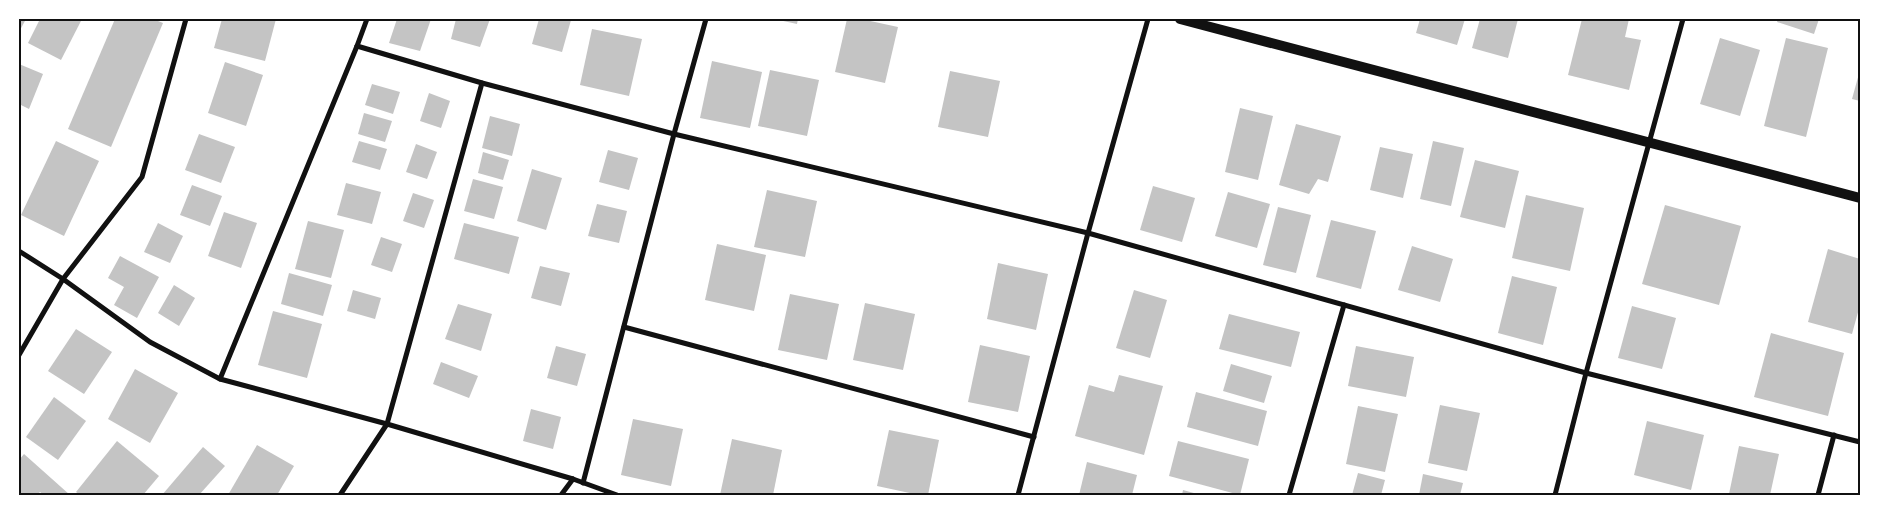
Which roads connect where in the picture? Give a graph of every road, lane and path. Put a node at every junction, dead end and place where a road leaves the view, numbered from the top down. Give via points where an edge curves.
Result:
1 (186, 19) edge
2 (367, 19) edge
3 (706, 19) edge
4 (1148, 19) edge
5 (1180, 19) edge
6 (1683, 19) edge
7 (357, 46) junction
8 (482, 83) junction
9 (674, 134) junction
10 (1650, 142) junction
11 (1860, 198) edge
12 (1088, 233) junction
13 (19, 251) edge
14 (63, 279) junction
15 (1344, 305) junction
16 (624, 327) junction
17 (19, 355) edge
18 (1586, 373) junction
19 (220, 379) junction
20 (387, 424) junction
21 (1834, 435) junction
22 (1034, 437) junction
23 (1860, 442) edge
24 (573, 479) junction
25 (583, 483) junction
26 (340, 495) edge
27 (561, 495) edge
28 (617, 495) edge
29 (1018, 495) edge
30 (1289, 495) edge
31 (1555, 495) edge
32 (1818, 495) edge

1 - 14 street via 142,176
2 - 7 street
3 - 9 street
4 - 12 street
5 - 10 main road
6 - 10 street
7 - 8 street
7 - 19 street
8 - 9 street
8 - 20 street
9 - 12 street
9 - 16 street
10 - 11 main road
10 - 18 street
12 - 15 street
12 - 22 street
13 - 14 street
14 - 17 street
14 - 19 street via 150,342
15 - 18 street
15 - 30 street
16 - 22 street
16 - 25 street
18 - 21 street
18 - 31 street
19 - 20 street
20 - 24 street
20 - 26 street
21 - 23 street
21 - 32 street
22 - 29 street
24 - 25 street
24 - 27 street
25 - 28 street

